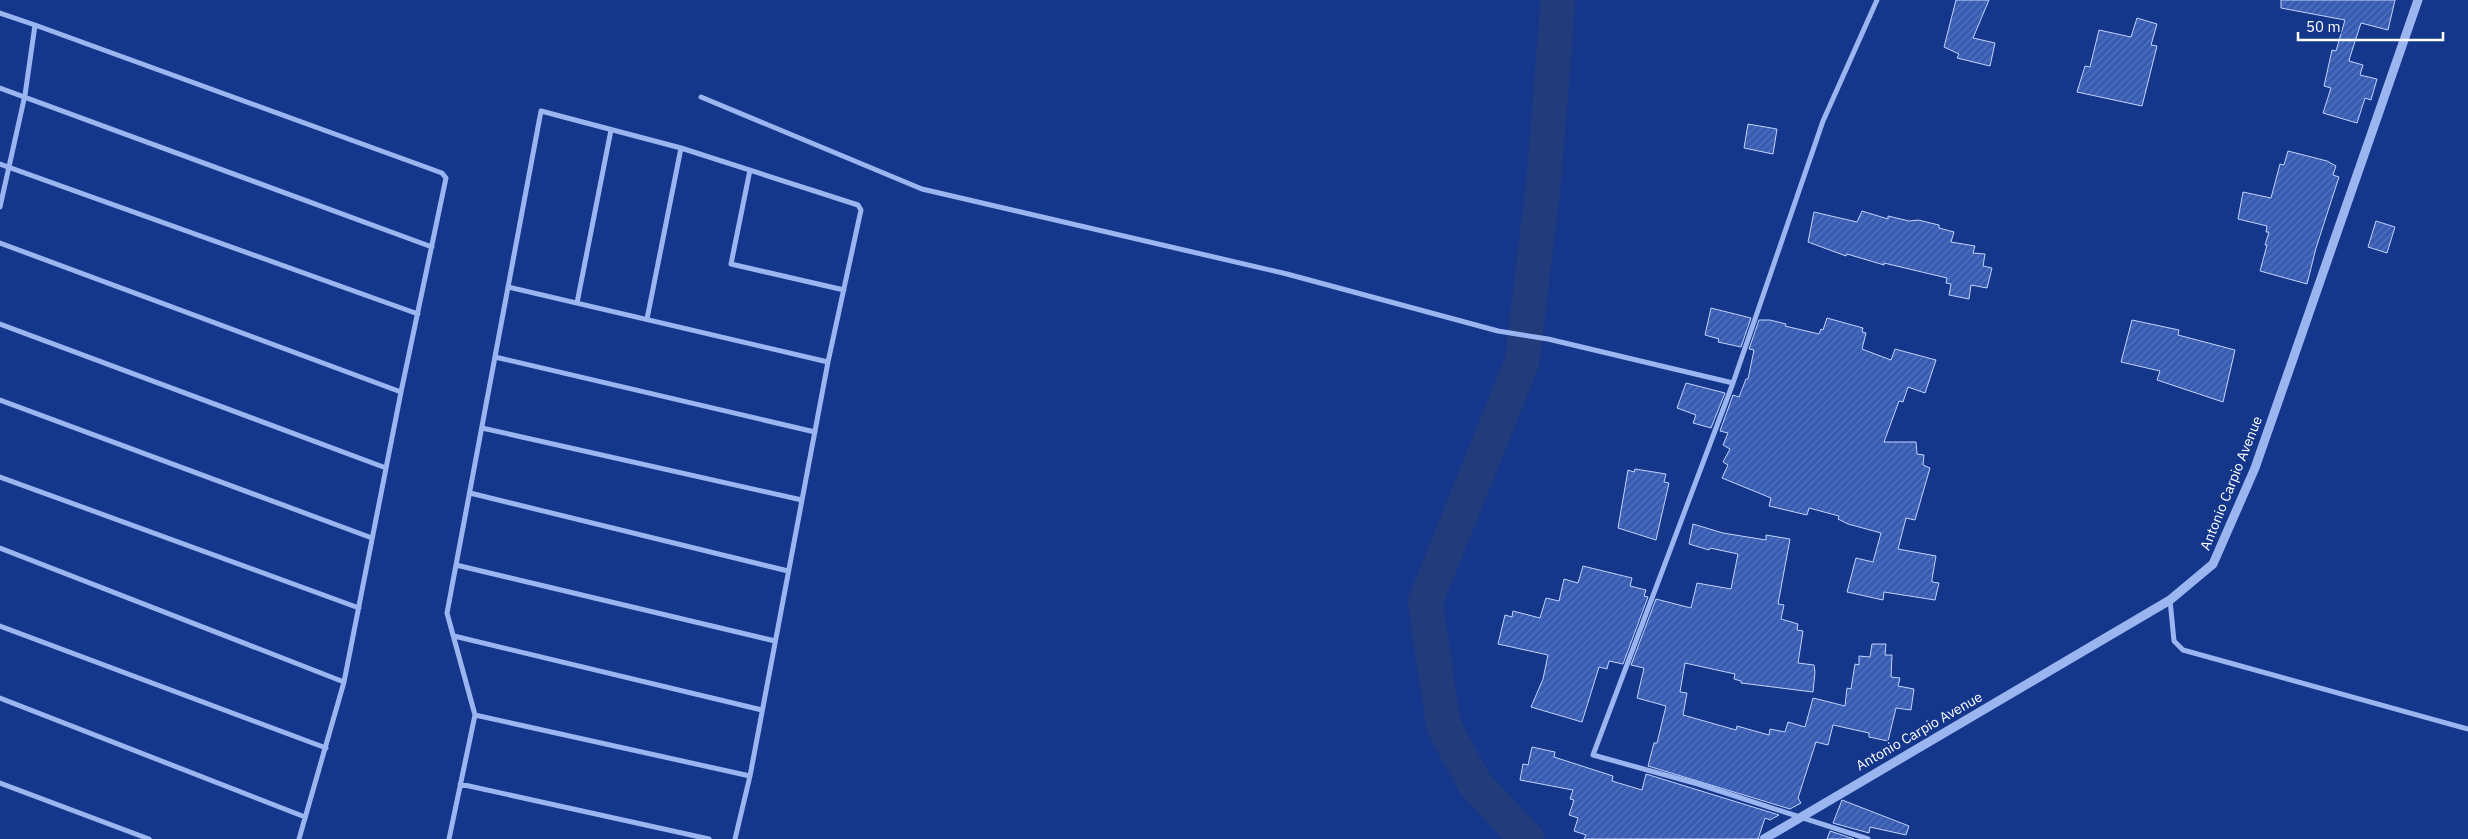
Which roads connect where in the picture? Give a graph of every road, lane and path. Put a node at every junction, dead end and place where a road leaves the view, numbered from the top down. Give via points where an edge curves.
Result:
1 (1877, 0) edge
2 (2418, 0) edge
3 (0, 14) edge
4 (35, 25) junction
5 (0, 88) edge
6 (25, 96) junction
7 (701, 97) dead end
8 (611, 130) junction
9 (681, 148) junction
10 (0, 164) edge
11 (9, 167) junction
12 (750, 170) junction
13 (0, 207) edge
14 (0, 243) edge
15 (432, 247) junction
16 (508, 287) junction
17 (844, 290) junction
18 (577, 303) junction
19 (418, 314) junction
20 (647, 319) junction
21 (0, 324) edge
22 (495, 357) junction
23 (828, 362) junction
24 (1732, 383) junction
25 (401, 392) junction
26 (0, 400) edge
27 (482, 428) junction
28 (815, 432) junction
29 (386, 468) junction
30 (0, 477) edge
31 (470, 493) junction
32 (802, 500) junction
33 (372, 538) junction
34 (0, 548) edge
35 (456, 565) junction
36 (788, 571) junction
37 (2170, 600) junction
38 (359, 608) junction
39 (0, 626) edge
40 (454, 636) junction
41 (775, 641) junction
42 (344, 682) junction
43 (0, 698) edge
44 (762, 710) junction
45 (475, 715) junction
46 (2468, 730) edge
47 (326, 748) junction
48 (750, 776) junction
49 (0, 783) edge
50 (460, 784) junction
51 (306, 817) junction
52 (1798, 818) junction
53 (149, 839) edge
54 (299, 839) edge
55 (449, 839) edge
56 (709, 839) edge
57 (735, 839) edge
58 (1764, 839) edge
59 (1868, 839) edge

1 - 24 street via 1823,121
2 - 37 street, Antonio Carpio Avenue via 2255,468 2213,564
3 - 4 street
4 - 6 street
4 - 15 street via 442,173 446,183
5 - 6 street
6 - 11 street
6 - 15 street
7 - 24 street via 922,188 1287,274 1498,331 1548,339
8 - 9 street
8 - 16 street via 541,111
8 - 18 street
9 - 12 street
9 - 20 street
10 - 11 street
11 - 13 street
11 - 19 street
12 - 17 street via 858,204 862,214
12 - 17 street via 731,264
14 - 25 street
15 - 19 street
16 - 18 street
16 - 22 street
17 - 23 street
18 - 20 street
19 - 25 street
20 - 23 street
21 - 29 street
22 - 27 street
22 - 28 street
23 - 28 street
24 - 52 street via 1593,755 1698,784
25 - 29 street
26 - 33 street
27 - 31 street
27 - 32 street
28 - 32 street
29 - 33 street
30 - 38 street
31 - 35 street
31 - 36 street
32 - 36 street
33 - 38 street
34 - 42 street
35 - 40 street via 447,613
35 - 41 street
36 - 41 street
37 - 46 street via 2174,641 2183,650
37 - 52 street, Antonio Carpio Avenue
38 - 42 street
39 - 47 street
40 - 44 street
40 - 45 street
41 - 44 street
42 - 47 street
43 - 51 street
44 - 48 street
45 - 48 street
45 - 50 street
47 - 51 street
48 - 57 street
49 - 53 street
50 - 55 street
50 - 56 street
51 - 54 street
52 - 58 street, Antonio Carpio Avenue
52 - 59 street

